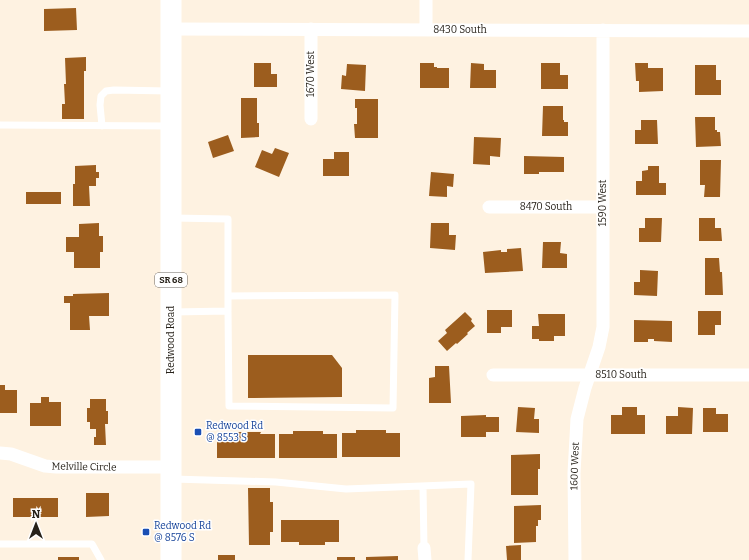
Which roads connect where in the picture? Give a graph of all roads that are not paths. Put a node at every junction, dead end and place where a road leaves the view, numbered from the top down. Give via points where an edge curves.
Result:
1 (171, 0) edge
2 (426, 0) edge
3 (171, 29) junction
4 (311, 29) junction
5 (426, 30) junction
6 (603, 30) junction
7 (749, 30) edge
8 (171, 92) junction
9 (311, 119) dead end
10 (0, 125) edge
11 (102, 126) junction
12 (171, 126) junction
13 (490, 207) dead end
14 (603, 207) junction
15 (171, 218) junction
16 (228, 296) junction
17 (228, 311) junction
18 (171, 312) junction
19 (493, 375) dead end
20 (590, 375) junction
21 (749, 375) edge
22 (0, 453) edge
23 (171, 473) junction
24 (423, 487) junction
25 (0, 544) edge
26 (425, 554) edge
27 (101, 560) edge
28 (172, 560) edge
29 (468, 560) edge
30 (575, 560) edge

1 - 3 main road, Redwood Road / SR 68
2 - 5 street
3 - 4 street, 8430 South
3 - 8 main road, Redwood Road / SR 68
4 - 5 street, 8430 South
4 - 9 street, 1670 West
5 - 6 street, 8430 South
6 - 7 street, 8430 South
6 - 14 street, 1590 West
8 - 11 lane via 106,91 101,96
8 - 12 main road, Redwood Road / SR 68
10 - 11 lane
11 - 12 lane
12 - 15 main road, Redwood Road / SR 68
13 - 14 street, 8470 South
14 - 20 street, 1590 West via 603,326
15 - 16 lane via 228,219
15 - 18 main road, Redwood Road / SR 68
16 - 17 lane
16 - 17 lane via 395,295 392,408 229,406
17 - 18 lane
18 - 23 main road, Redwood Road / SR 68
19 - 20 street, 8510 South
20 - 21 street, 8510 South
20 - 30 street, 1600 West via 577,419 574,473
22 - 23 street, Melville Circle via 11,454 45,466
23 - 24 lane via 346,489
23 - 28 main road, Redwood Road / SR 68
24 - 26 lane
24 - 29 lane via 470,484
25 - 27 lane via 92,544

